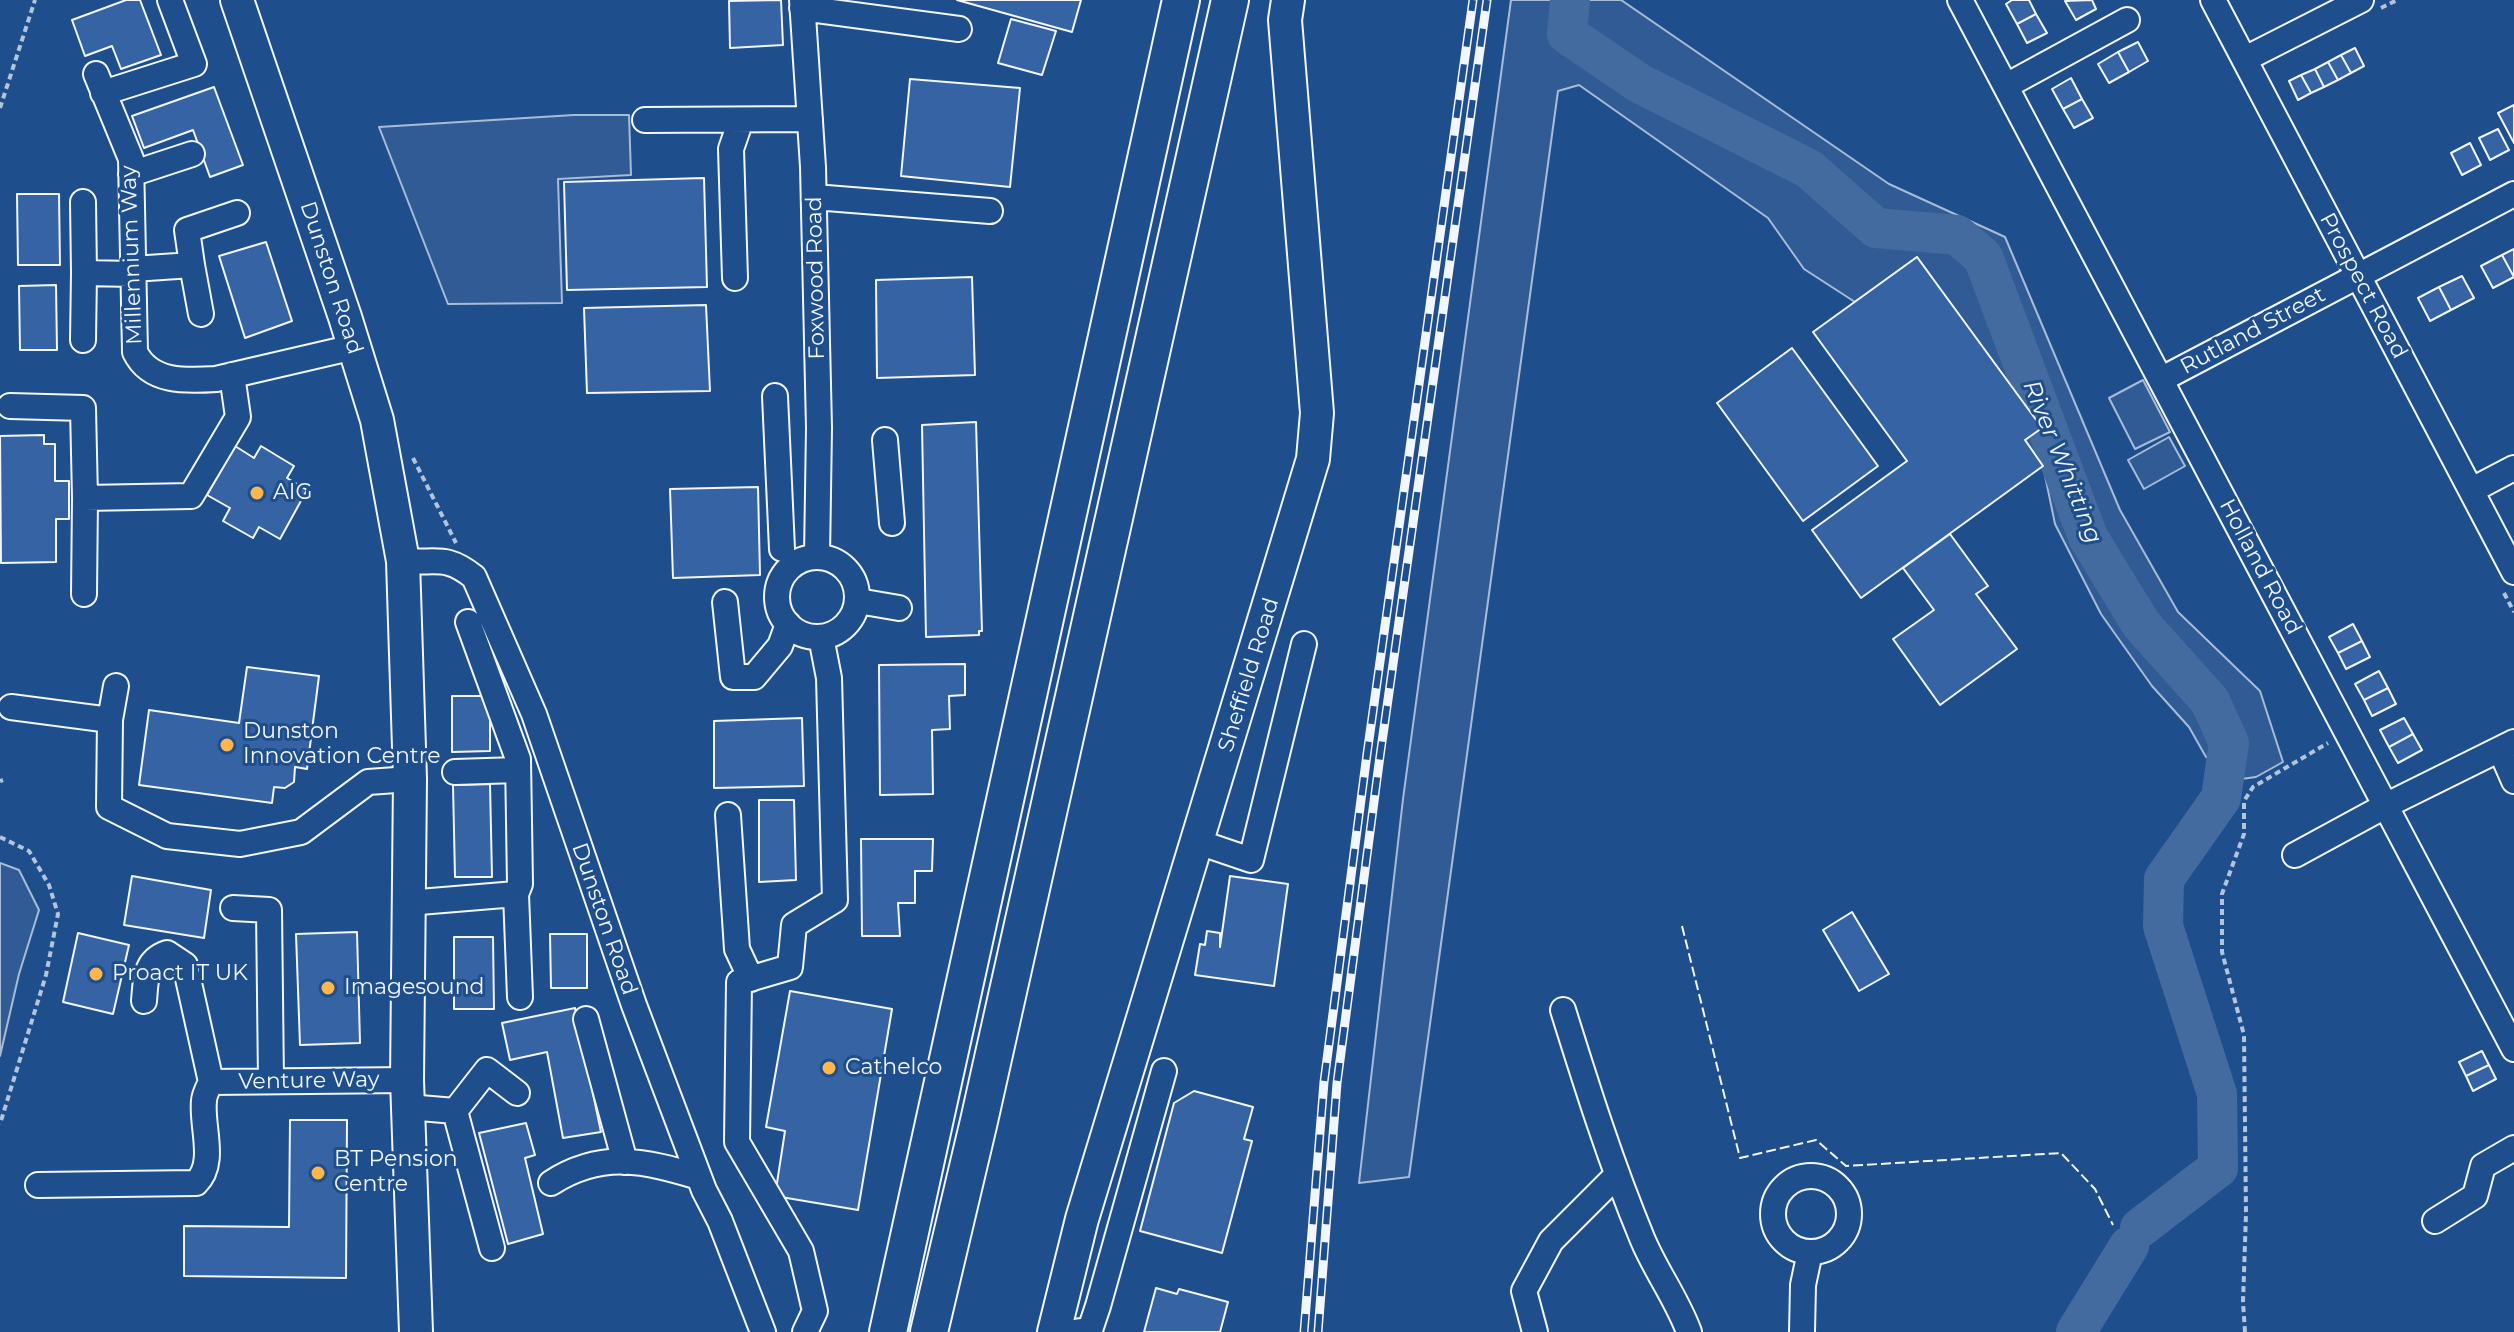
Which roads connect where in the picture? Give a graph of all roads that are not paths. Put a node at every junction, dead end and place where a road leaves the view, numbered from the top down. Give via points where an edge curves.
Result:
1 (170, 0) edge
2 (237, 0) edge
3 (1181, 0) edge
4 (1230, 0) edge
5 (1288, 0) edge
6 (1960, 0) edge
7 (2213, 0) edge
8 (802, 4) edge
9 (2365, 7) edge
10 (2127, 20) dead end
11 (959, 29) dead end
12 (2245, 59) junction
13 (2006, 86) junction
14 (810, 119) junction
15 (645, 120) dead end
16 (741, 120) junction
17 (192, 154) dead end
18 (131, 174) junction
19 (2514, 194) edge
20 (814, 197) junction
21 (83, 202) dead end
22 (990, 211) dead end
23 (237, 213) dead end
24 (192, 265) junction
25 (133, 272) junction
26 (84, 273) junction
27 (2357, 276) junction
28 (735, 278) dead end
29 (201, 314) dead end
30 (83, 340) dead end
31 (354, 347) junction
32 (232, 375) junction
33 (2162, 379) junction
34 (775, 396) dead end
35 (10, 406) dead end
36 (777, 428) junction
37 (819, 428) junction
38 (885, 440) dead end
39 (2514, 468) edge
40 (2472, 490) junction
41 (85, 498) junction
42 (892, 523) dead end
43 (782, 549) dead end
44 (817, 556) junction
45 (403, 561) junction
46 (2507, 578) edge
47 (84, 594) dead end
48 (858, 601) junction
49 (725, 602) dead end
50 (899, 608) dead end
51 (468, 622) dead end
52 (788, 624) junction
53 (821, 637) junction
54 (1304, 644) dead end
55 (116, 686) dead end
56 (11, 707) dead end
57 (110, 720) junction
58 (2507, 746) edge
59 (518, 770) junction
60 (455, 772) dead end
61 (410, 779) junction
62 (2514, 781) edge
63 (2387, 805) junction
64 (728, 815) dead end
65 (1198, 842) junction
66 (2295, 855) dead end
67 (516, 894) junction
68 (407, 903) junction
69 (233, 908) dead end
70 (745, 980) junction
71 (520, 997) dead end
72 (144, 1001) dead end
73 (1563, 1010) dead end
74 (586, 1019) dead end
75 (2514, 1049) edge
76 (1164, 1071) dead end
77 (271, 1081) junction
78 (211, 1082) junction
79 (407, 1093) junction
80 (517, 1093) dead end
81 (455, 1111) junction
82 (2514, 1148) edge
83 (625, 1162) junction
84 (1617, 1175) junction
85 (699, 1177) junction
86 (551, 1183) dead end
87 (38, 1185) dead end
88 (2435, 1221) dead end
89 (492, 1248) dead end
90 (1810, 1252) dead end
91 (1064, 1331) edge
92 (416, 1332) edge
93 (763, 1332) edge
94 (805, 1332) edge
95 (888, 1332) edge
96 (929, 1332) edge
97 (1535, 1332) edge
98 (1689, 1332) edge
99 (1802, 1332) edge

1 - 18 street, Millennium Way via 194,64 100,83 131,159
2 - 31 main road, Dunston Road
3 - 95 highway
4 - 96 highway
5 - 65 main road, Sheffield Road via 1285,20 1317,413 1313,459
6 - 13 street, Holland Road
7 - 12 street, Prospect Road
8 - 11 street
8 - 14 street, Foxwood Road
9 - 12 street
10 - 13 street
12 - 27 street, Prospect Road
13 - 33 street, Holland Road
14 - 16 street
14 - 20 street, Foxwood Road
15 - 16 street
16 - 28 street via 731,149
17 - 18 street
18 - 25 street, Millennium Way
19 - 27 street, Rutland Street
20 - 22 street
20 - 37 street, Foxwood Road
21 - 26 street
23 - 24 street via 187,230
24 - 25 street
24 - 29 street
25 - 26 street
25 - 32 street, Millennium Way via 135,352 140,362 163,377 196,381
26 - 30 street
27 - 33 street, Rutland Street
27 - 40 street, Prospect Road
31 - 32 street, Millennium Way
31 - 45 main road, Dunston Road via 377,420
32 - 41 street via 238,417 191,496
33 - 63 street, Holland Road
34 - 36 street
35 - 41 street via 83,408
36 - 37 street
36 - 43 street
37 - 44 street, Foxwood Road
38 - 42 street
39 - 40 street
40 - 46 street, Prospect Road
41 - 47 street
44 - 48 street via 842,565 857,588
44 - 52 street via 792,565 783,575 777,600
45 - 61 main road, Dunston Road
45 - 85 street, Dunston Road via 458,564 474,577 534,714
48 - 50 street
48 - 53 street via 846,626
49 - 52 street via 733,677 754,677 780,646
51 - 59 street
52 - 53 street
53 - 70 street via 829,678 835,900 794,925 790,967
54 - 65 street via 1251,860
55 - 57 street
56 - 57 street
57 - 61 street via 109,807 167,836 240,844 301,832 368,782
58 - 62 street
58 - 63 street
59 - 60 street
59 - 67 street
61 - 68 main road, Dunston Road
63 - 66 street
63 - 75 street, Holland Road
64 - 70 street via 737,949
65 - 91 main road, Sheffield Road via 1082,1219
67 - 68 street
67 - 71 street
68 - 79 main road, Dunston Road
69 - 77 street via 269,910
70 - 94 street via 737,1142 801,1251 815,1311
72 - 78 street via 149,964 167,953 185,965
73 - 84 street
74 - 83 street
76 - 91 street via 1090,1330
77 - 78 street, Venture Way
77 - 79 street, Venture Way
78 - 87 street via 204,1099 205,1170 196,1183
79 - 81 street, Venture Way
79 - 92 main road, Dunston Road
80 - 81 street via 487,1070
81 - 89 street
82 - 88 street via 2483,1166 2475,1196
83 - 85 street via 654,1163
83 - 86 street via 570,1170
84 - 97 street via 1551,1241 1524,1291
84 - 98 street
85 - 93 street, Dunston Road
90 - 99 street

